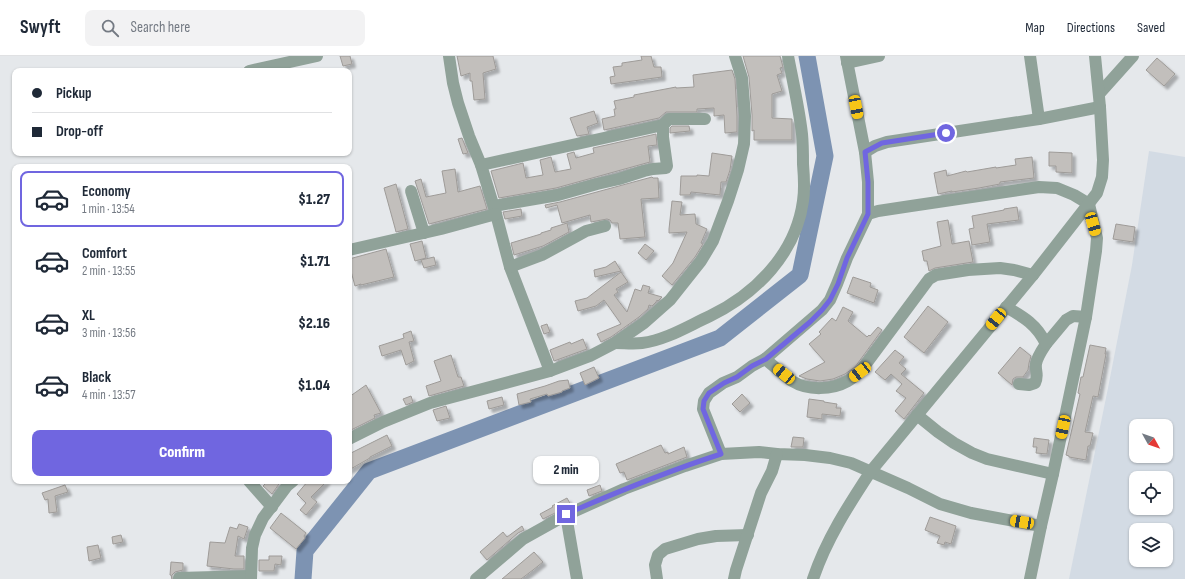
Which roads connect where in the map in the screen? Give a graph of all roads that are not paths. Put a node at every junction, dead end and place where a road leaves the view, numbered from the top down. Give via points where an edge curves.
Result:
1 (317, 56) edge
2 (449, 56) edge
3 (735, 56) edge
4 (788, 56) edge
5 (879, 56) edge
6 (1030, 56) edge
7 (1095, 56) edge
8 (1133, 56) edge
9 (846, 60) edge
10 (263, 68) edge
11 (1099, 94) junction
12 (1100, 108) junction
13 (1040, 118) junction
14 (705, 119) dead end
15 (663, 125) junction
16 (865, 152) junction
17 (481, 165) junction
18 (410, 191) dead end
19 (1089, 204) junction
20 (495, 210) junction
21 (868, 214) junction
22 (605, 226) dead end
23 (424, 233) junction
24 (352, 249) edge
25 (510, 267) junction
26 (1033, 275) junction
27 (1006, 307) junction
28 (1086, 317) junction
29 (615, 343) junction
30 (1046, 344) junction
31 (766, 359) junction
32 (550, 371) junction
33 (1020, 384) dead end
34 (917, 415) junction
35 (352, 437) edge
36 (721, 454) junction
37 (777, 454) junction
38 (871, 471) junction
39 (1053, 474) junction
40 (252, 484) edge
41 (289, 484) edge
42 (272, 507) junction
43 (566, 514) junction
44 (1040, 526) junction
45 (748, 535) junction
46 (179, 578) dead end
47 (251, 578) edge
48 (476, 579) edge
49 (577, 579) edge
50 (657, 579) edge
51 (734, 579) edge
52 (814, 579) edge
53 (1030, 579) edge

1 - 10 street
2 - 17 street via 458,103
3 - 29 street via 742,78 745,106 744,144 738,170 713,241 701,261 670,300 644,323
4 - 29 street via 802,134 804,178 803,201 796,229 785,251 773,269 746,294 724,309 654,341 641,344
5 - 9 street
6 - 13 street
7 - 11 street
8 - 11 street
9 - 16 street
11 - 12 street
12 - 13 street
12 - 19 street via 1102,177 1097,193
13 - 16 street via 886,142
14 - 15 street via 669,119
15 - 17 street
15 - 20 street via 666,168 644,171
16 - 21 street
17 - 20 street
18 - 23 street
19 - 21 street via 1057,188 1039,187
19 - 26 street
19 - 28 street via 1097,238
20 - 23 street via 441,230
20 - 25 street
21 - 31 street via 830,300 814,318
22 - 25 street via 586,231 542,255
23 - 24 street
25 - 32 street
26 - 27 street
26 - 31 street via 1000,268 936,275 929,279 860,372 840,385 810,388 793,382
27 - 30 street via 1038,330
27 - 34 street
28 - 30 street via 1073,316 1066,320
28 - 39 street
29 - 32 street via 590,356
30 - 33 street via 1036,365 1038,378 1035,383
31 - 36 street via 709,393 704,401 703,409
32 - 35 street via 430,403
34 - 38 street
34 - 39 street via 948,440 972,453
36 - 37 street
36 - 43 street via 624,489
37 - 38 street via 830,458
37 - 45 street
38 - 44 street via 940,504 971,513
38 - 52 street via 833,532
39 - 44 street
40 - 42 street
41 - 42 street
42 - 47 street via 255,535
43 - 48 street via 524,539
43 - 49 street
44 - 53 street
45 - 50 street via 698,539 665,549 658,555 655,565
45 - 51 street
46 - 47 street

